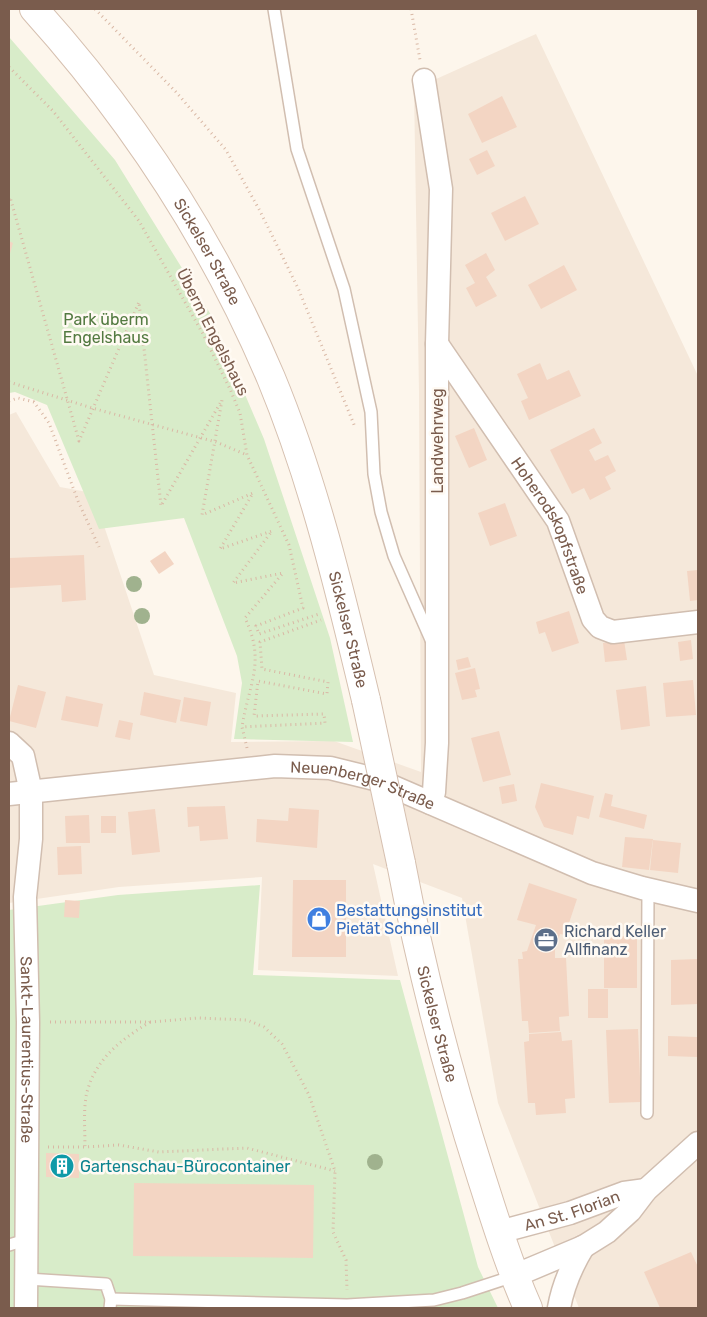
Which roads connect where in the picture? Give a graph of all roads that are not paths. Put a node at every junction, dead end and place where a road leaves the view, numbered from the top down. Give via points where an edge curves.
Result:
1 (34, 9) edge
2 (274, 9) edge
3 (424, 80) road end
4 (437, 344) junction
5 (698, 622) edge
6 (438, 654) junction
7 (9, 743) edge
8 (20, 793) edge
9 (431, 803) junction
10 (648, 889) junction
11 (698, 901) edge
12 (647, 1113) dead end
13 (698, 1143) edge
14 (646, 1190) junction
15 (499, 1232) junction
16 (17, 1242) edge
17 (583, 1247) junction
18 (514, 1276) junction
19 (27, 1279) junction
20 (111, 1304) edge
21 (26, 1308) edge
22 (528, 1308) edge
23 (559, 1308) edge

1 - 15 main road, Sickelser Straße, bridge via 102,88 190,216 242,314 271,378 328,547 366,700 419,957 443,1050
2 - 6 lane via 297,149 344,289 371,412 374,474 381,512 394,556
3 - 4 street, Landwehrweg via 441,189
4 - 5 street, Hoherodskopfstraße via 558,521 593,619 600,628 614,632
4 - 6 street, Landwehrweg
6 - 9 street, Landwehrweg via 437,756
7 - 8 street, Sankt-Laurentius-Straße via 23,756
8 - 9 street, Neuenberger Straße via 276,766 330,768 375,779
8 - 16 street, Sankt-Laurentius-Straße via 32,839 24,897 27,1147
9 - 10 street, Neuenberger Straße via 592,873
10 - 11 street, Neuenberger Straße
10 - 12 lane
13 - 14 street, An St. Florian
14 - 15 street, An St. Florian via 624,1193 579,1210
14 - 17 street, An St. Florian via 619,1222
15 - 18 main road, Sickelser Straße
16 - 19 street, Sankt-Laurentius-Straße
17 - 18 street, An St. Florian
17 - 23 street, An St. Florian via 570,1269
18 - 20 lane via 434,1300 347,1305
18 - 22 main road, Sickelser Straße
19 - 20 lane via 106,1284
19 - 21 street, Sankt-Laurentius-Straße

